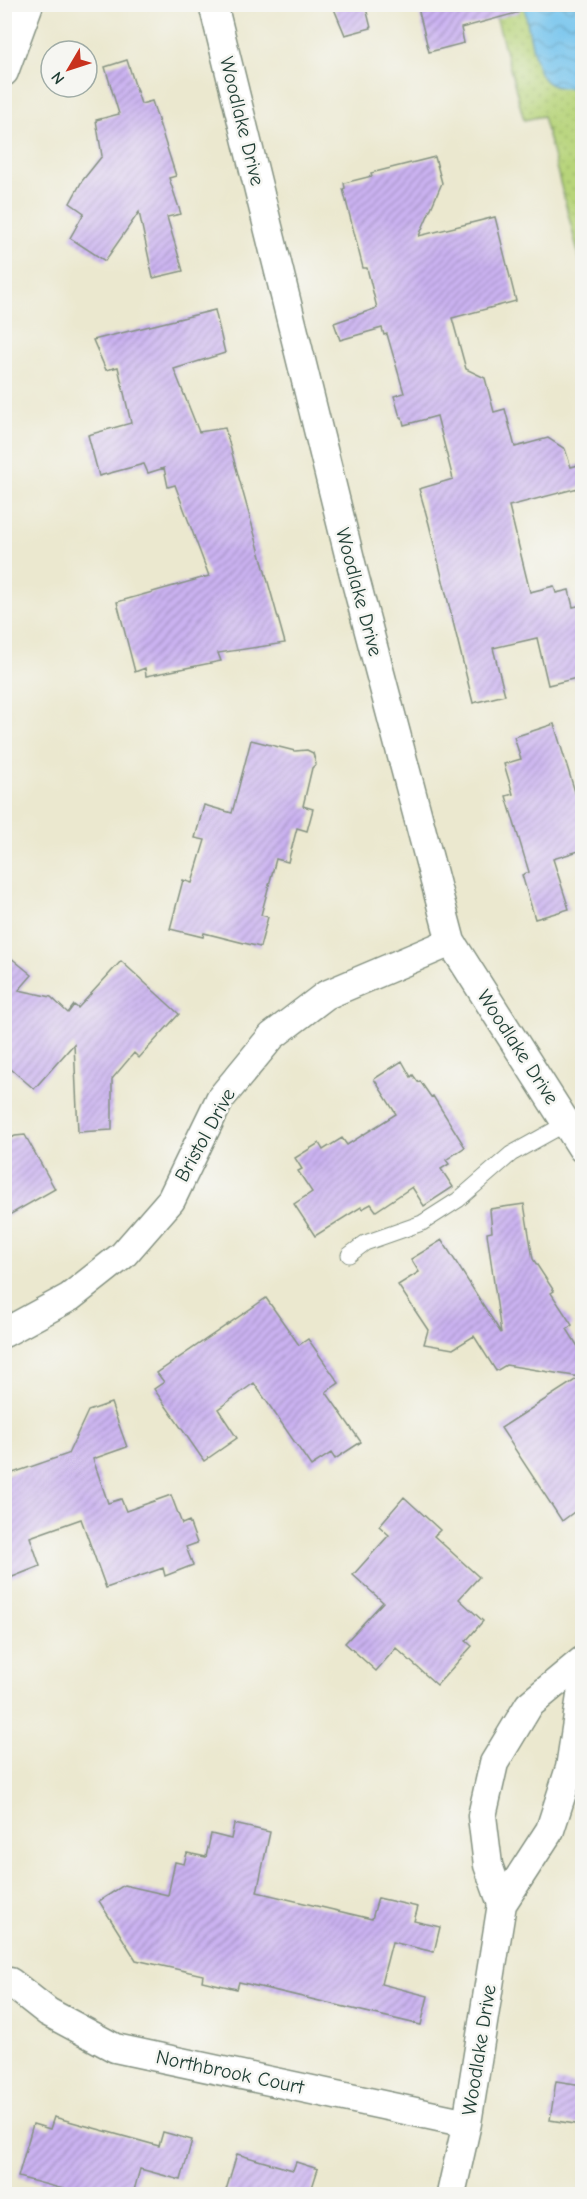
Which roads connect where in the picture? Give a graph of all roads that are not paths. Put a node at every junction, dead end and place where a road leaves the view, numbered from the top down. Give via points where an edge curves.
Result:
1 (29, 4) edge
2 (213, 4) edge
3 (4, 72) edge
4 (451, 942) junction
5 (567, 1123) junction
6 (582, 1148) edge
7 (349, 1256) dead end
8 (4, 1333) edge
9 (582, 1661) edge
10 (582, 1689) edge
11 (502, 1904) junction
12 (10, 1982) dead end
13 (467, 2122) junction
14 (450, 2194) edge

1 - 3 street
2 - 4 street, Woodlake Drive via 352,567
4 - 5 street, Woodlake Drive
4 - 8 street, Bristol Drive via 326,995 272,1036 220,1099 171,1200 123,1255 70,1297
5 - 6 street, Woodlake Drive
5 - 7 lane via 511,1154 458,1200 422,1223 365,1243
9 - 11 street, Woodlake Drive via 528,1705 494,1763 482,1816 488,1865
10 - 11 street, Woodlake Drive via 570,1768 550,1830
11 - 13 street, Woodlake Drive
12 - 13 street, Northbrook Court via 48,2012 115,2048
13 - 14 street, Woodlake Drive

